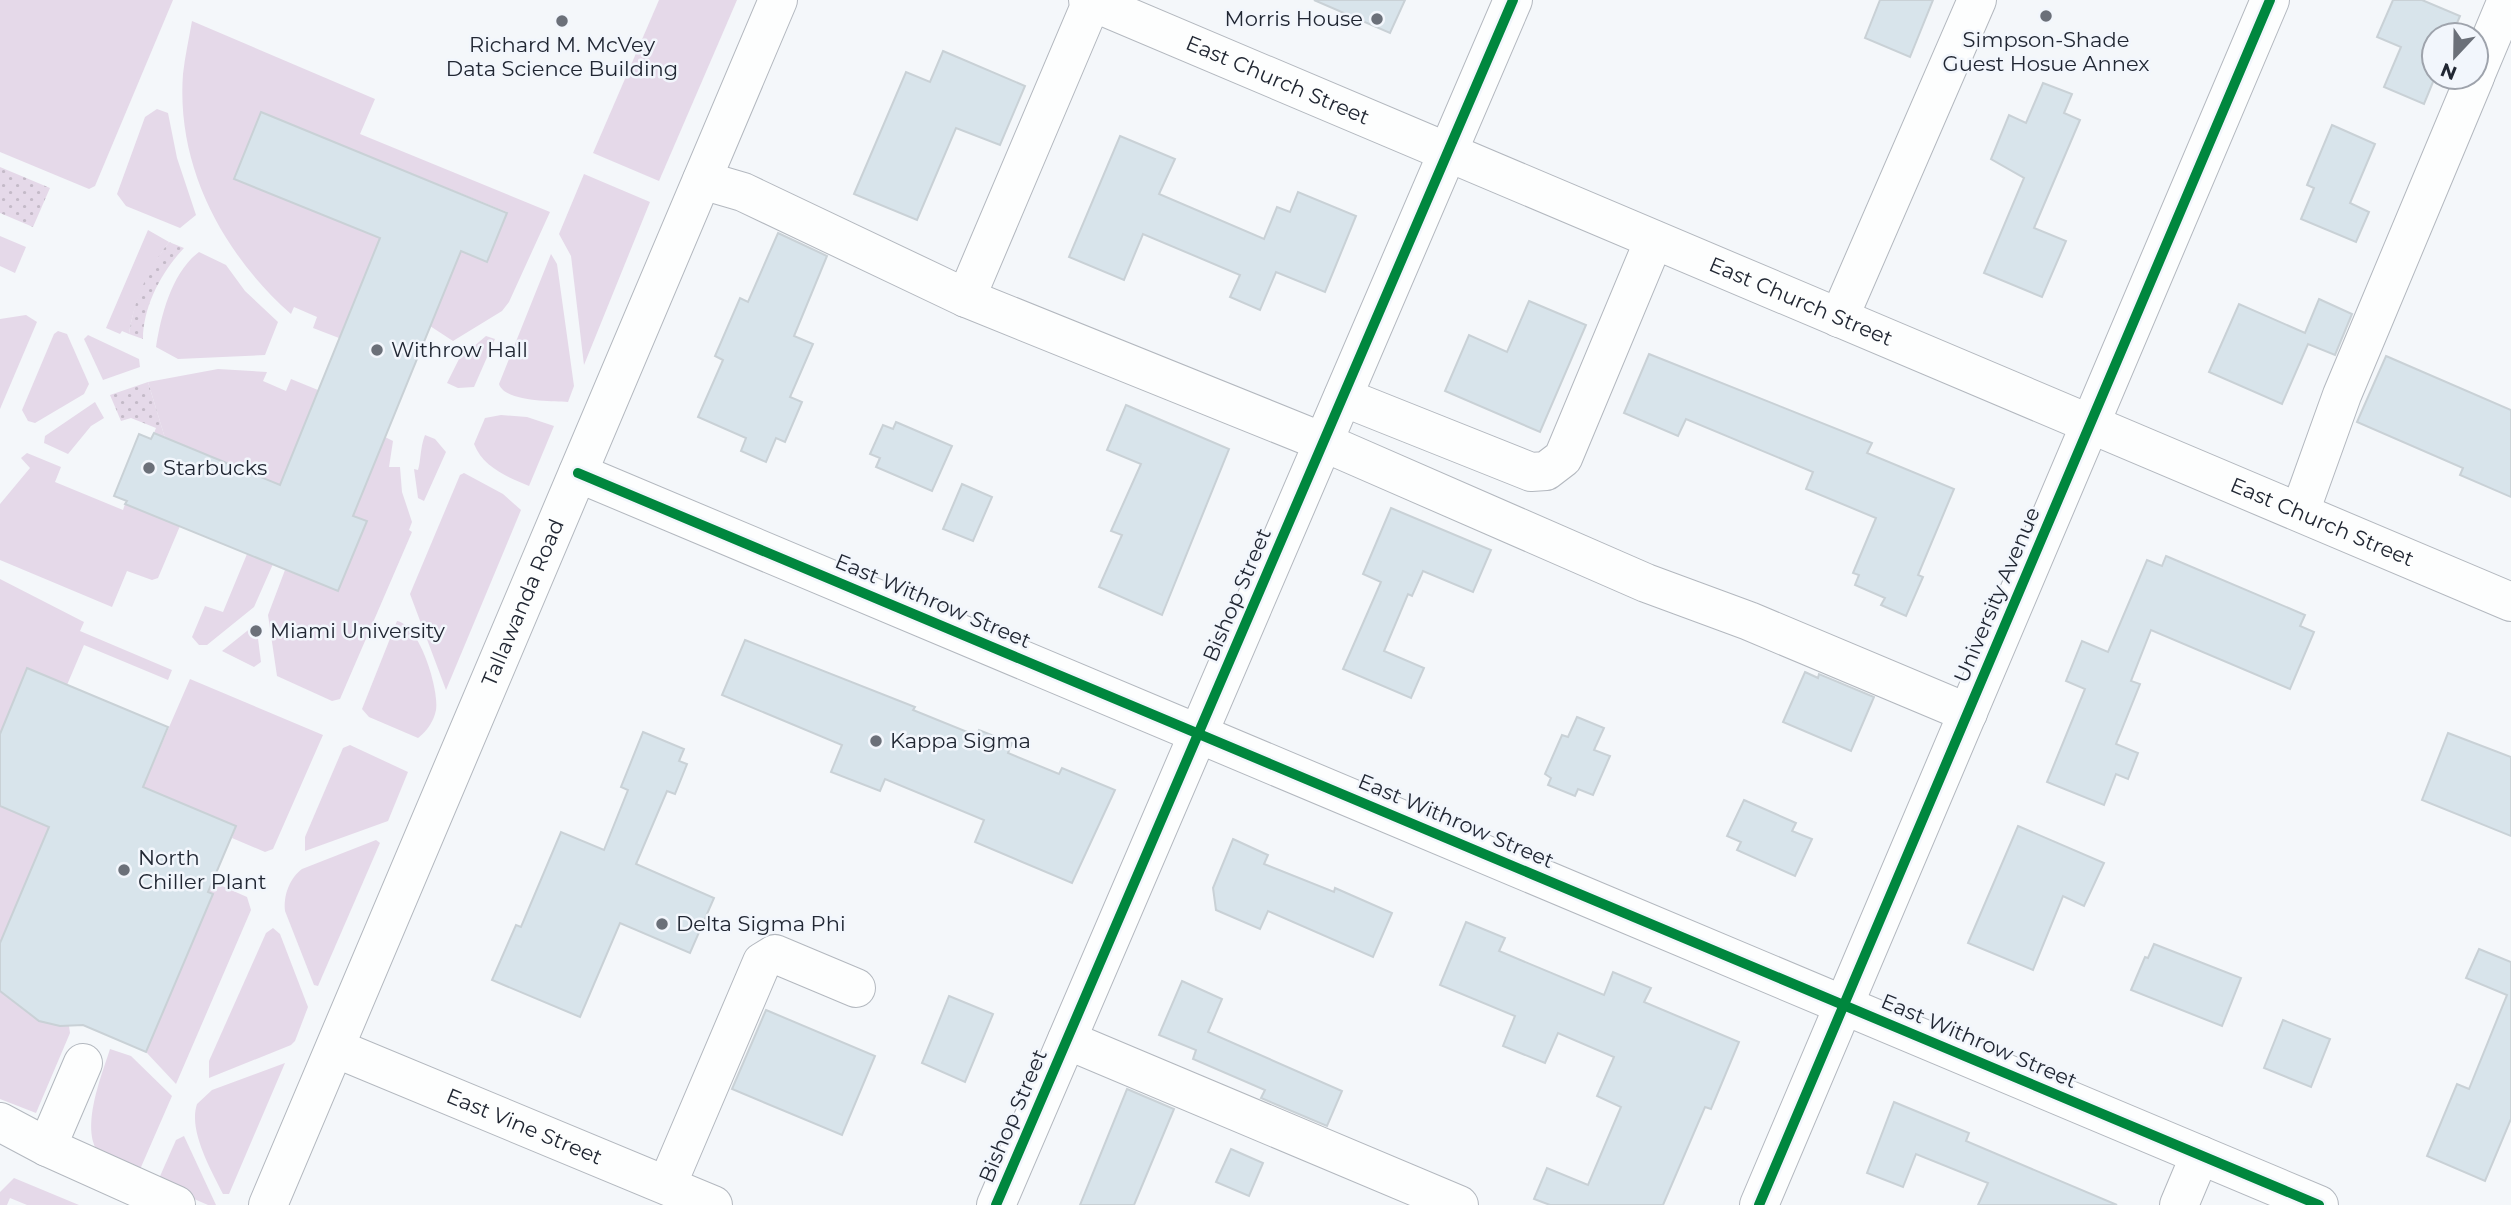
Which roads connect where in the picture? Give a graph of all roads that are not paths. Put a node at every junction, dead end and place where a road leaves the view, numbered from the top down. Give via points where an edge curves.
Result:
1 (778, 0) edge
2 (1513, 0) edge
3 (1977, 0) edge
4 (2270, 0) edge
5 (2507, 0) edge
6 (1090, 1) edge
7 (2490, 40) edge
8 (2468, 91) edge
9 (1448, 152) junction
10 (702, 180) junction
11 (1654, 240) junction
12 (966, 298) junction
13 (1839, 318) junction
14 (1343, 397) junction
15 (2090, 424) junction
16 (1323, 442) junction
17 (578, 473) junction
18 (2300, 512) junction
19 (2511, 602) edge
20 (1968, 713) junction
21 (1198, 734) junction
22 (856, 988) dead end
23 (1844, 1005) junction
24 (1067, 1040) junction
25 (335, 1048) junction
26 (83, 1063) dead end
27 (0, 1122) edge
28 (47, 1147) junction
29 (2200, 1155) junction
30 (667, 1185) junction
31 (176, 1205) edge
32 (268, 1205) edge
33 (713, 1205) edge
34 (996, 1205) edge
35 (1459, 1205) edge
36 (1759, 1205) edge
37 (2179, 1205) edge
38 (2319, 1205) edge

1 - 10 street, Tallawanda Road
2 - 9 street, Bishop Street
3 - 13 street
4 - 15 street, University Avenue
5 - 7 street
6 - 9 street, East Church Street
6 - 12 street
8 - 18 street via 2342,395
9 - 11 street, East Church Street
9 - 14 street, Bishop Street
10 - 12 street via 743,192
10 - 17 street, Tallawanda Road
11 - 13 street, East Church Street
11 - 14 street via 1563,458 1546,471 1531,472
12 - 16 street
13 - 15 street, East Church Street
14 - 16 street, Bishop Street
15 - 18 street, East Church Street
15 - 20 street, University Avenue
16 - 20 street via 1646,583
16 - 21 street, Bishop Street
17 - 21 street, East Withrow Street
17 - 25 street, Tallawanda Road
18 - 19 street, East Church Street
20 - 23 street, University Avenue
21 - 23 street, East Withrow Street
21 - 24 street, Bishop Street
22 - 30 street via 775,954 762,962
23 - 29 street, East Withrow Street
23 - 36 street, University Avenue
24 - 34 street, Bishop Street
24 - 35 street
25 - 30 street, East Vine Street
25 - 32 street, Tallawanda Road
26 - 28 street
27 - 28 street
28 - 31 street
29 - 37 street
29 - 38 street, East Withrow Street
30 - 33 street, East Vine Street

